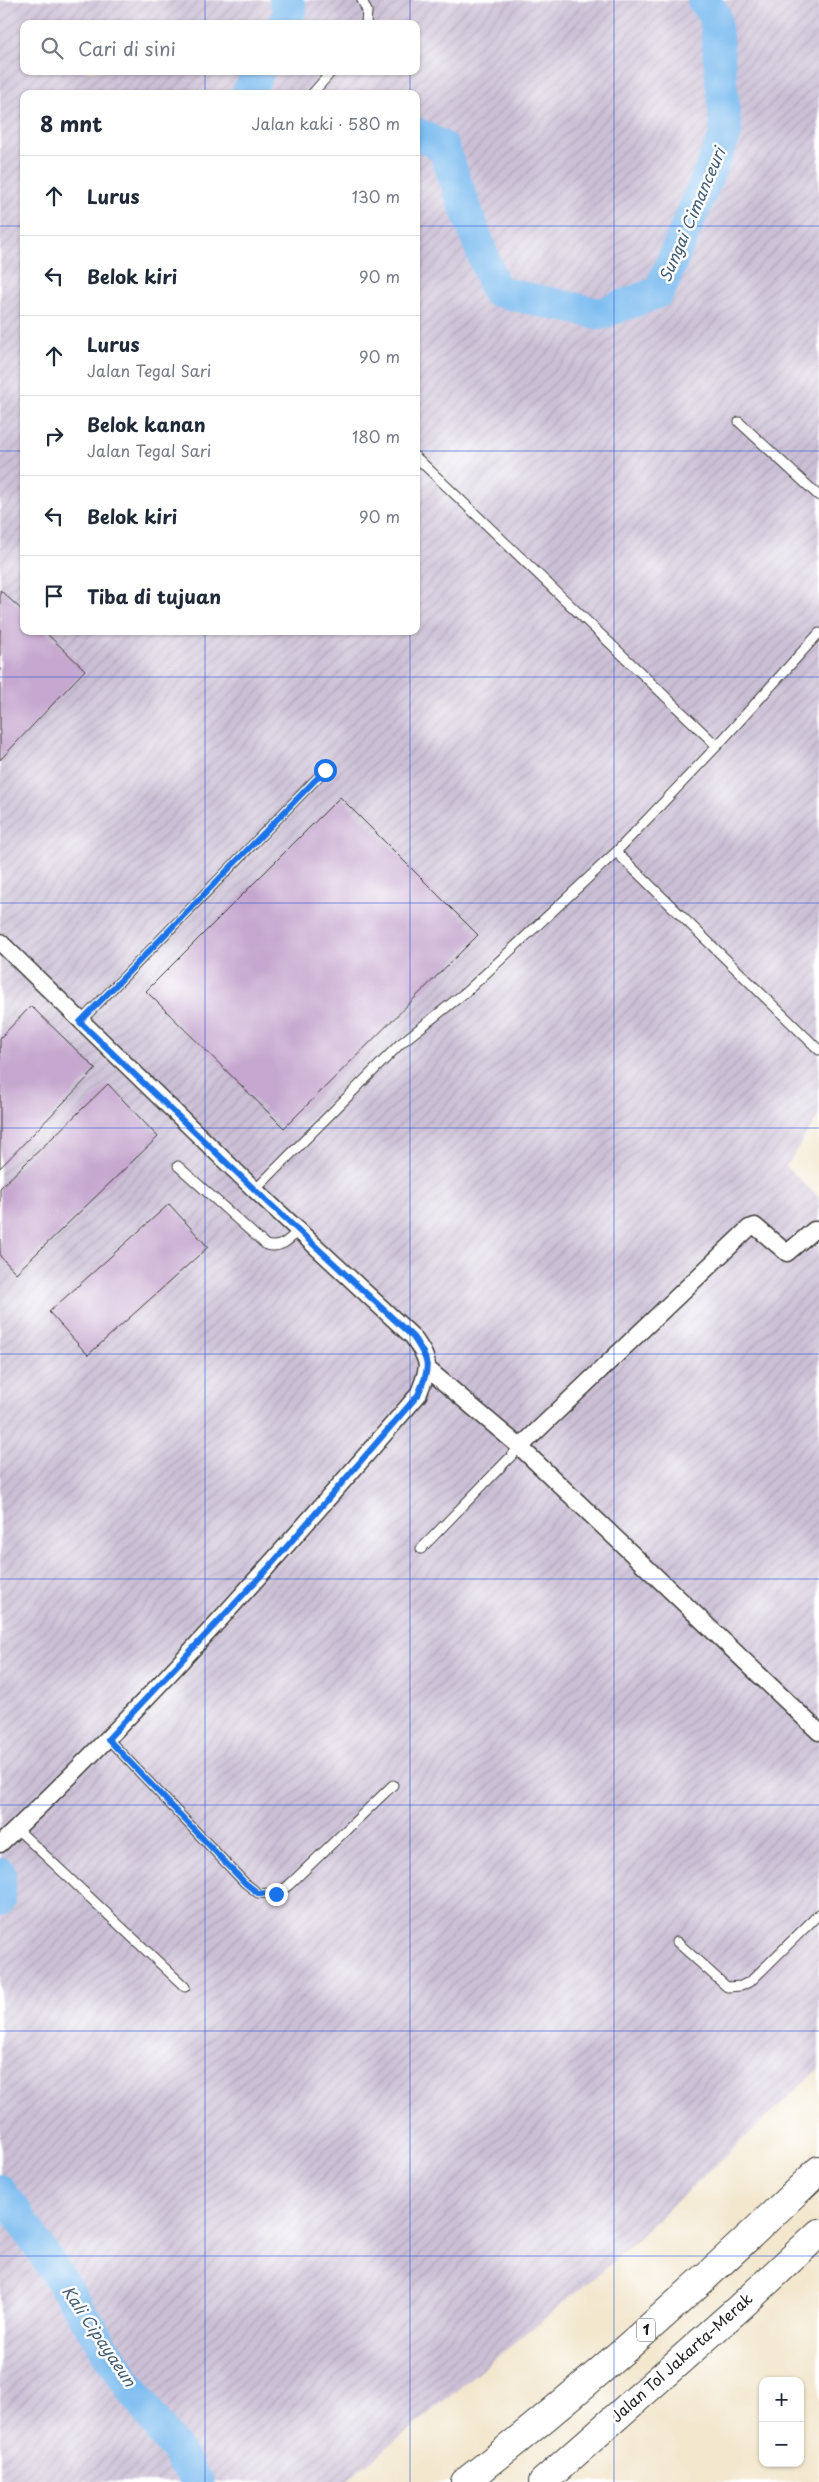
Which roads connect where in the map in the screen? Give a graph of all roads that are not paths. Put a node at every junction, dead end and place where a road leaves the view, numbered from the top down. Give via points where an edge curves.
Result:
1 (362, 0) edge
2 (366, 20) edge
3 (329, 75) edge
4 (315, 90) edge
5 (739, 422) dead end
6 (420, 461) edge
7 (819, 496) edge
8 (819, 633) edge
9 (717, 746) junction
10 (325, 770) dead end
11 (616, 852) junction
12 (0, 942) edge
13 (80, 1022) junction
14 (819, 1050) edge
15 (178, 1166) dead end
16 (255, 1190) junction
17 (819, 1230) edge
18 (298, 1231) junction
19 (428, 1370) junction
20 (520, 1447) junction
21 (421, 1549) dead end
22 (819, 1732) edge
23 (108, 1739) junction
24 (393, 1784) dead end
25 (7, 1838) edge
26 (819, 1914) edge
27 (677, 1942) dead end
28 (185, 1987) dead end
29 (819, 2170) edge
30 (819, 2232) edge
31 (465, 2482) edge
32 (543, 2482) edge

1 - 2 lane via 367,11
3 - 4 lane
5 - 7 lane
6 - 9 lane
8 - 9 lane
9 - 11 lane
10 - 13 lane
11 - 14 lane
11 - 16 lane via 467,991 400,1044
12 - 13 street
13 - 16 street
15 - 18 lane via 266,1245 274,1247 286,1243
16 - 18 street
17 - 20 street via 814,1230 787,1253 755,1226 749,1228
18 - 19 street via 413,1337 424,1353
19 - 20 street
19 - 23 street via 418,1395 270,1566
20 - 21 lane
20 - 22 street
23 - 24 lane via 258,1893 276,1894 289,1885
23 - 25 street
25 - 28 lane
26 - 27 lane via 751,1981 735,1988 727,1987
29 - 31 highway, 1 via 707,2278
30 - 32 highway, Jalan Tol Jakarta–Merak via 739,2308

